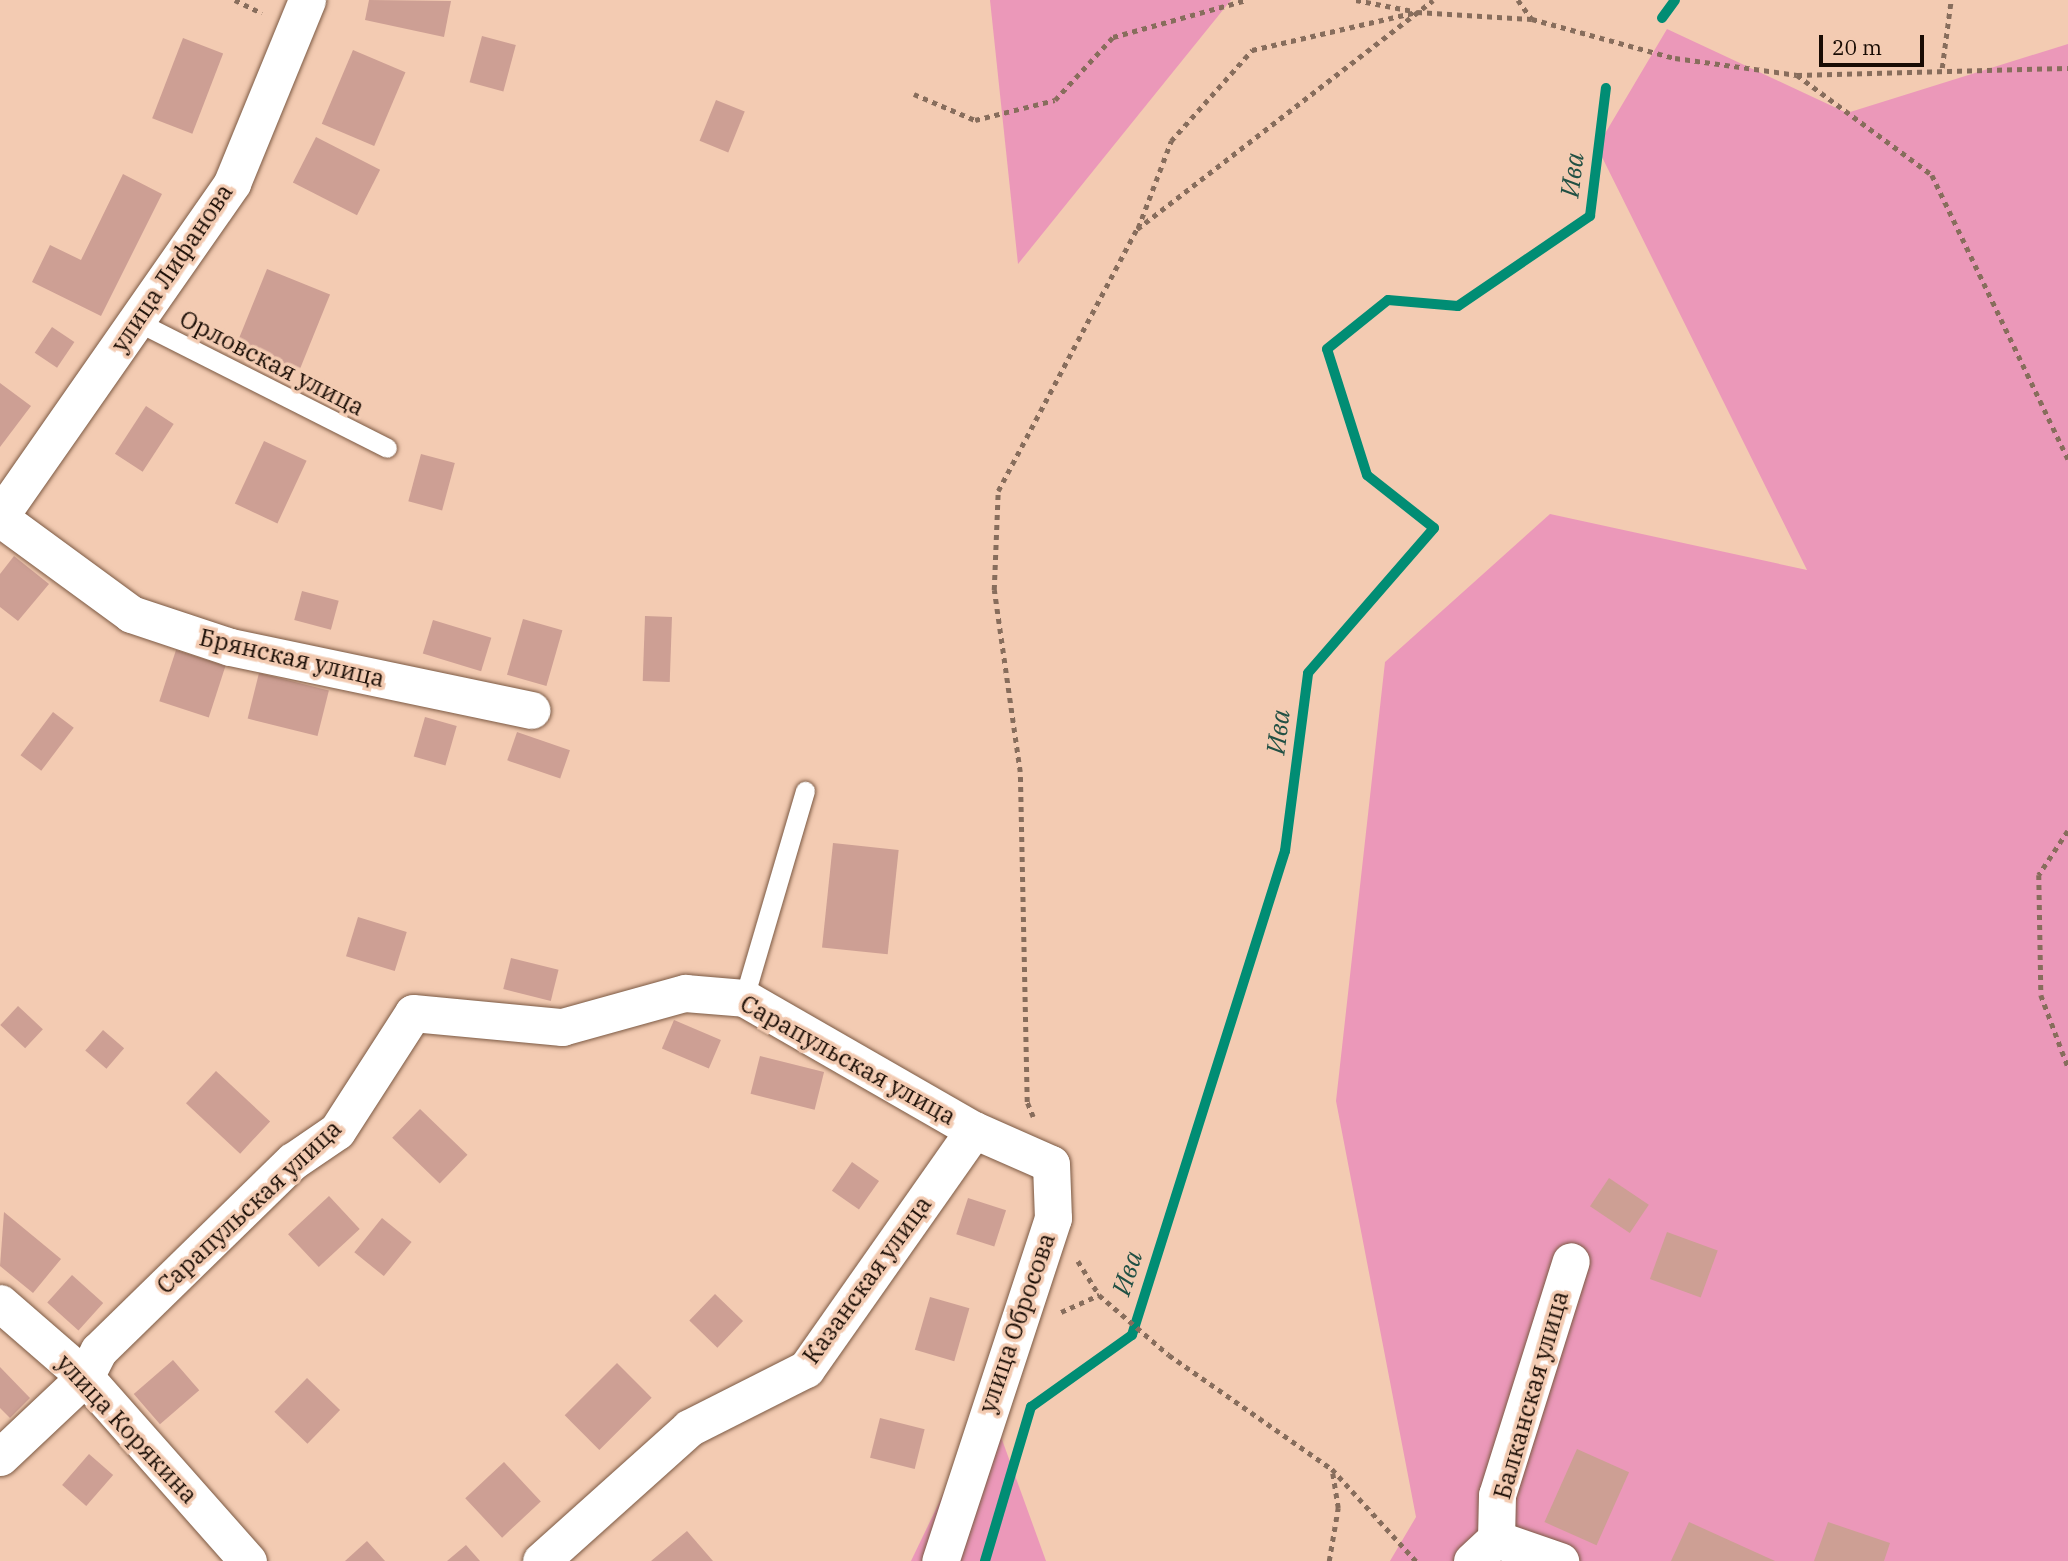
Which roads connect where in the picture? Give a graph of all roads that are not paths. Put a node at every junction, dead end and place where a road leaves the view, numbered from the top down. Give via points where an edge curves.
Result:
1 (307, 0) edge
2 (136, 321) junction
3 (387, 448) dead end
4 (0, 517) edge
5 (531, 710) dead end
6 (805, 791) dead end
7 (744, 998) junction
8 (974, 1130) junction
9 (1570, 1261) dead end
10 (0, 1303) edge
11 (85, 1377) junction
12 (0, 1457) edge
13 (1484, 1550) edge
14 (248, 1561) edge
15 (541, 1561) edge
16 (940, 1561) edge
17 (1560, 1561) edge

1 - 2 street, улица Лифанова via 232,183
2 - 3 lane, Орловская улица
2 - 4 street, улица Лифанова
4 - 5 street, Брянская улица via 131,614 230,647
6 - 7 lane
7 - 8 street, Сарапульская улица
7 - 11 street, Сарапульская улица via 685,993 562,1027 413,1013 337,1131 293,1161 99,1350
8 - 15 street, Казанская улица via 806,1369 689,1428
8 - 16 street, улица Обросова via 1051,1164 1053,1218
9 - 13 street, Балканская улица
10 - 11 street, улица Корякина
11 - 12 street, Сарапульская улица
11 - 14 street, улица Корякина
13 - 17 street

